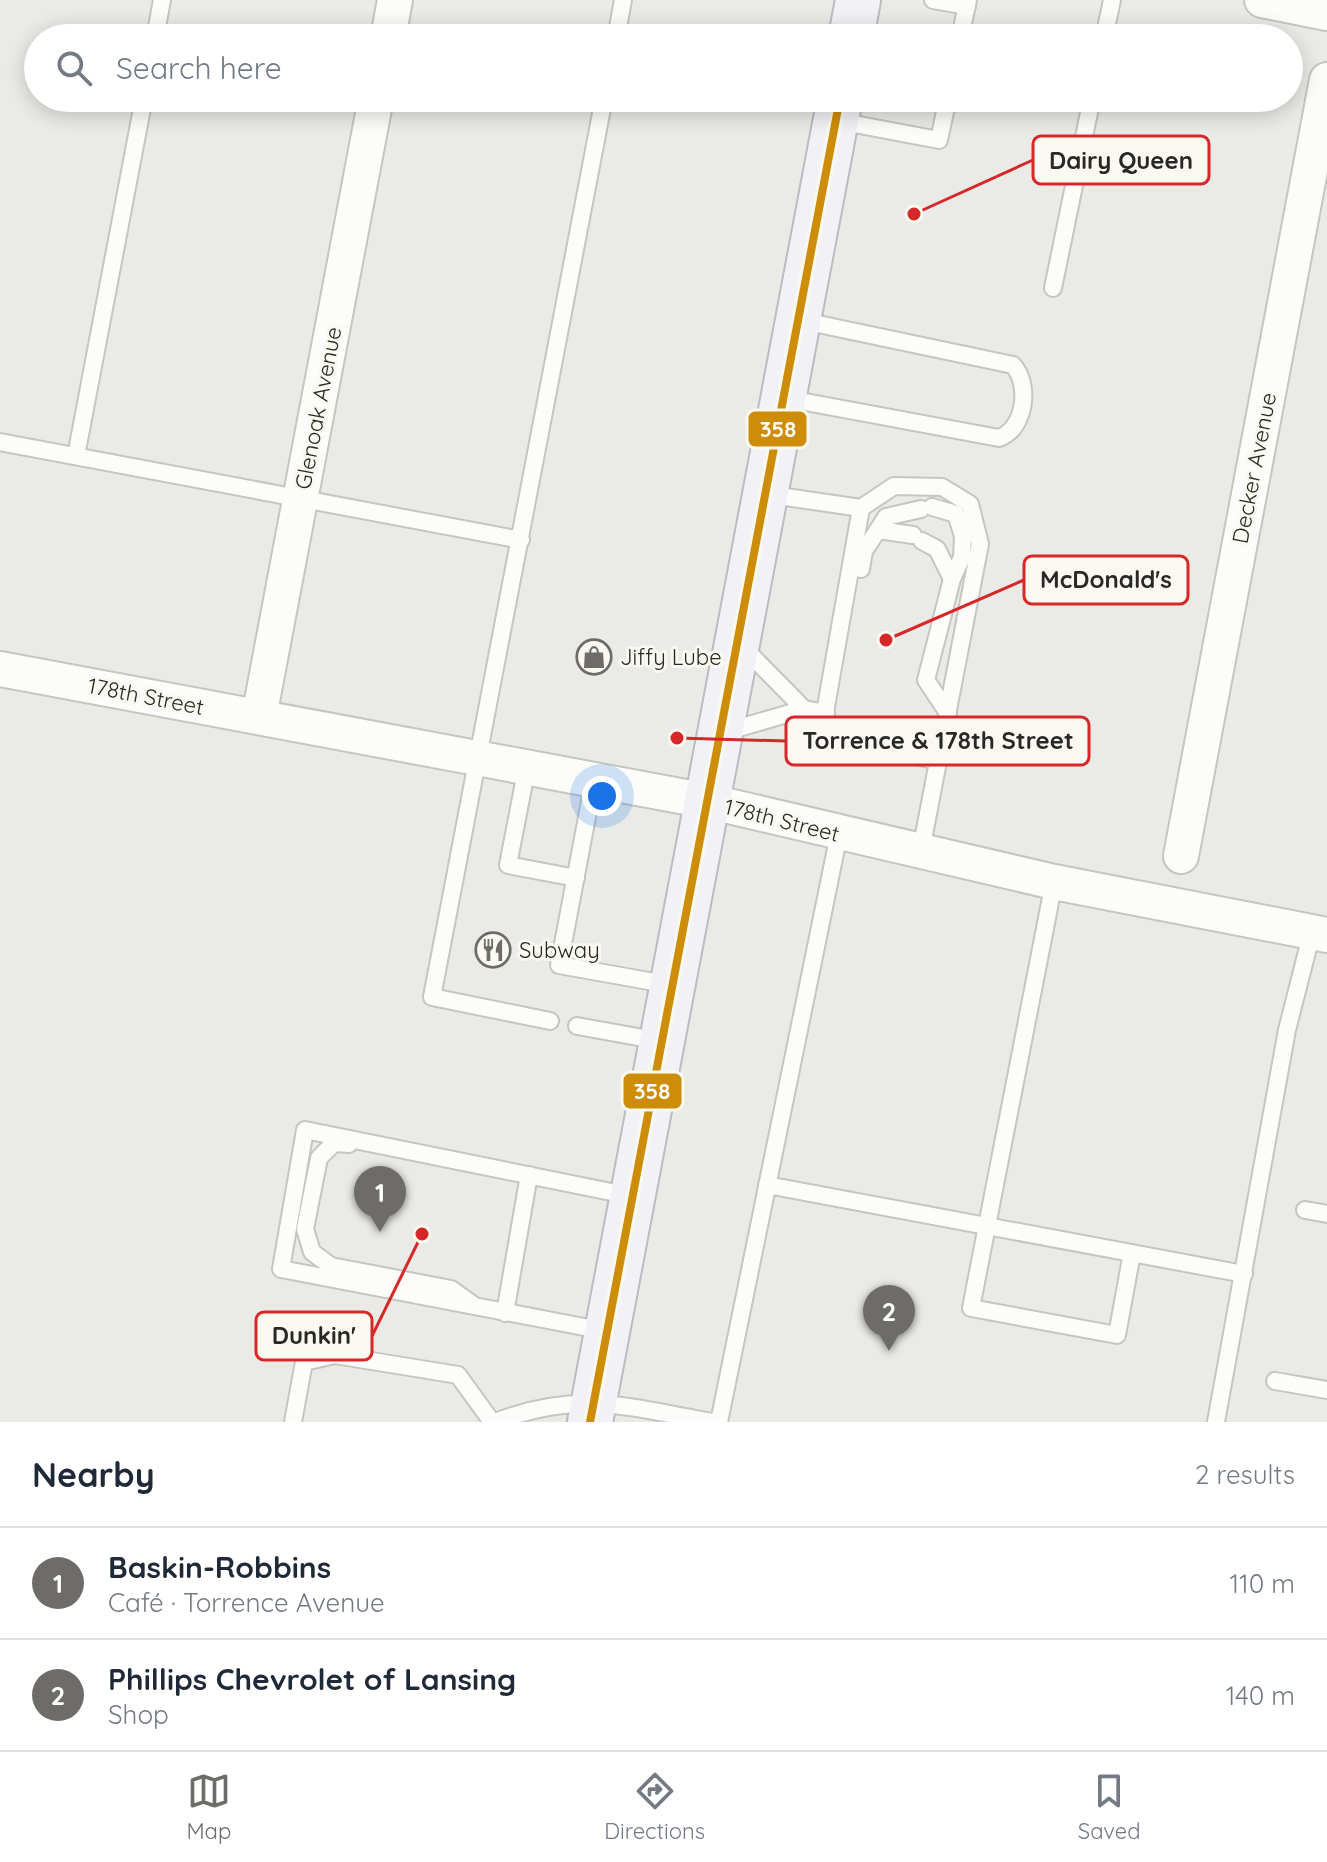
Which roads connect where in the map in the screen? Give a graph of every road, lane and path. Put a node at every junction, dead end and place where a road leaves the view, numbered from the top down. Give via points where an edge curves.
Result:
1 (162, 0) edge
2 (395, 0) edge
3 (623, 0) edge
4 (858, 0) edge
5 (933, 0) edge
6 (1112, 0) edge
7 (1262, 0) edge
8 (967, 3) edge
9 (1327, 13) edge
10 (158, 24) edge
11 (391, 24) edge
12 (619, 24) edge
13 (854, 24) edge
14 (963, 24) edge
15 (1107, 24) edge
16 (1327, 80) edge
17 (141, 112) edge
18 (373, 112) edge
19 (601, 112) edge
20 (836, 112) edge
21 (847, 112) edge
22 (945, 112) edge
23 (1089, 112) edge
24 (1053, 288) dead end
25 (798, 320) junction
26 (783, 398) junction
27 (0, 442) edge
28 (76, 456) junction
29 (765, 494) junction
30 (301, 498) junction
31 (861, 508) junction
32 (878, 530) junction
33 (521, 540) junction
34 (952, 579) junction
35 (737, 641) junction
36 (0, 669) edge
37 (827, 706) junction
38 (804, 709) junction
39 (948, 713) junction
40 (259, 717) junction
41 (720, 733) junction
42 (480, 759) junction
43 (938, 761) junction
44 (527, 767) junction
45 (594, 780) junction
46 (707, 801) junction
47 (839, 834) junction
48 (921, 850) junction
49 (1181, 856) dead end
50 (576, 878) junction
51 (1054, 882) junction
52 (1319, 934) edge
53 (672, 985) junction
54 (550, 1021) dead end
55 (577, 1026) dead end
56 (662, 1041) junction
57 (399, 1148) junction
58 (529, 1175) junction
59 (767, 1185) junction
60 (633, 1196) junction
61 (1305, 1210) dead end
62 (1327, 1214) edge
63 (988, 1225) junction
64 (1132, 1253) junction
65 (1244, 1274) junction
66 (477, 1307) junction
67 (505, 1313) junction
68 (607, 1331) junction
69 (1275, 1381) dead end
70 (1327, 1390) edge
71 (592, 1412) edge
72 (293, 1422) edge
73 (493, 1422) edge
74 (712, 1422) edge
75 (719, 1422) edge
76 (1216, 1422) edge

1 - 10 lane
2 - 11 street
3 - 12 lane
4 - 13 main road
5 - 8 lane
6 - 15 lane
7 - 9 street
8 - 14 lane
16 - 49 street, Decker Avenue
17 - 28 lane
18 - 30 street, Glenoak Avenue
19 - 33 lane
20 - 25 main road
21 - 22 lane via 939,140
23 - 24 lane
25 - 26 main road
25 - 26 lane via 1013,365 1022,374 1024,391 1018,422 1010,435 999,438
26 - 29 main road
27 - 28 lane
28 - 30 lane
29 - 31 lane
29 - 35 main road
30 - 33 lane
30 - 40 street, Glenoak Avenue
31 - 37 lane
31 - 39 lane via 894,486 942,487 970,504 980,544
32 - 34 lane via 918,538 937,549
32 - 34 lane via 886,517 926,508 956,514 962,557
32 - 37 lane via 864,551 841,690
33 - 42 lane
34 - 39 lane via 926,680
35 - 38 lane
35 - 41 main road
36 - 40 street, 178th Street
37 - 38 lane
37 - 43 lane via 821,735
38 - 41 lane
39 - 43 lane
40 - 42 street, 178th Street
41 - 46 main road
42 - 44 street, 178th Street
42 - 54 lane via 432,997
43 - 48 lane
44 - 45 street, 178th Street
44 - 50 lane via 508,865
45 - 46 street, 178th Street
45 - 50 lane
46 - 47 street, 178th Street
46 - 53 main road
47 - 48 street, 178th Street
47 - 59 lane
48 - 51 street, 178th Street
50 - 53 lane via 559,965
51 - 52 street, 178th Street
51 - 63 lane
52 - 65 lane via 1287,1030
53 - 56 main road
55 - 56 lane
56 - 60 main road
57 - 58 lane
57 - 66 lane via 334,1143 319,1158 305,1229 312,1252 331,1266 451,1289
57 - 66 lane via 305,1130 281,1269
58 - 60 lane
58 - 67 lane
59 - 63 lane
59 - 75 lane
60 - 68 main road
61 - 62 lane
63 - 64 lane
63 - 64 lane via 971,1308 1117,1335
64 - 65 lane
65 - 76 lane
66 - 67 lane
67 - 68 lane
68 - 71 main road
69 - 70 lane
71 - 73 lane via 539,1406
71 - 74 lane
72 - 73 lane via 304,1362 335,1355 458,1375

